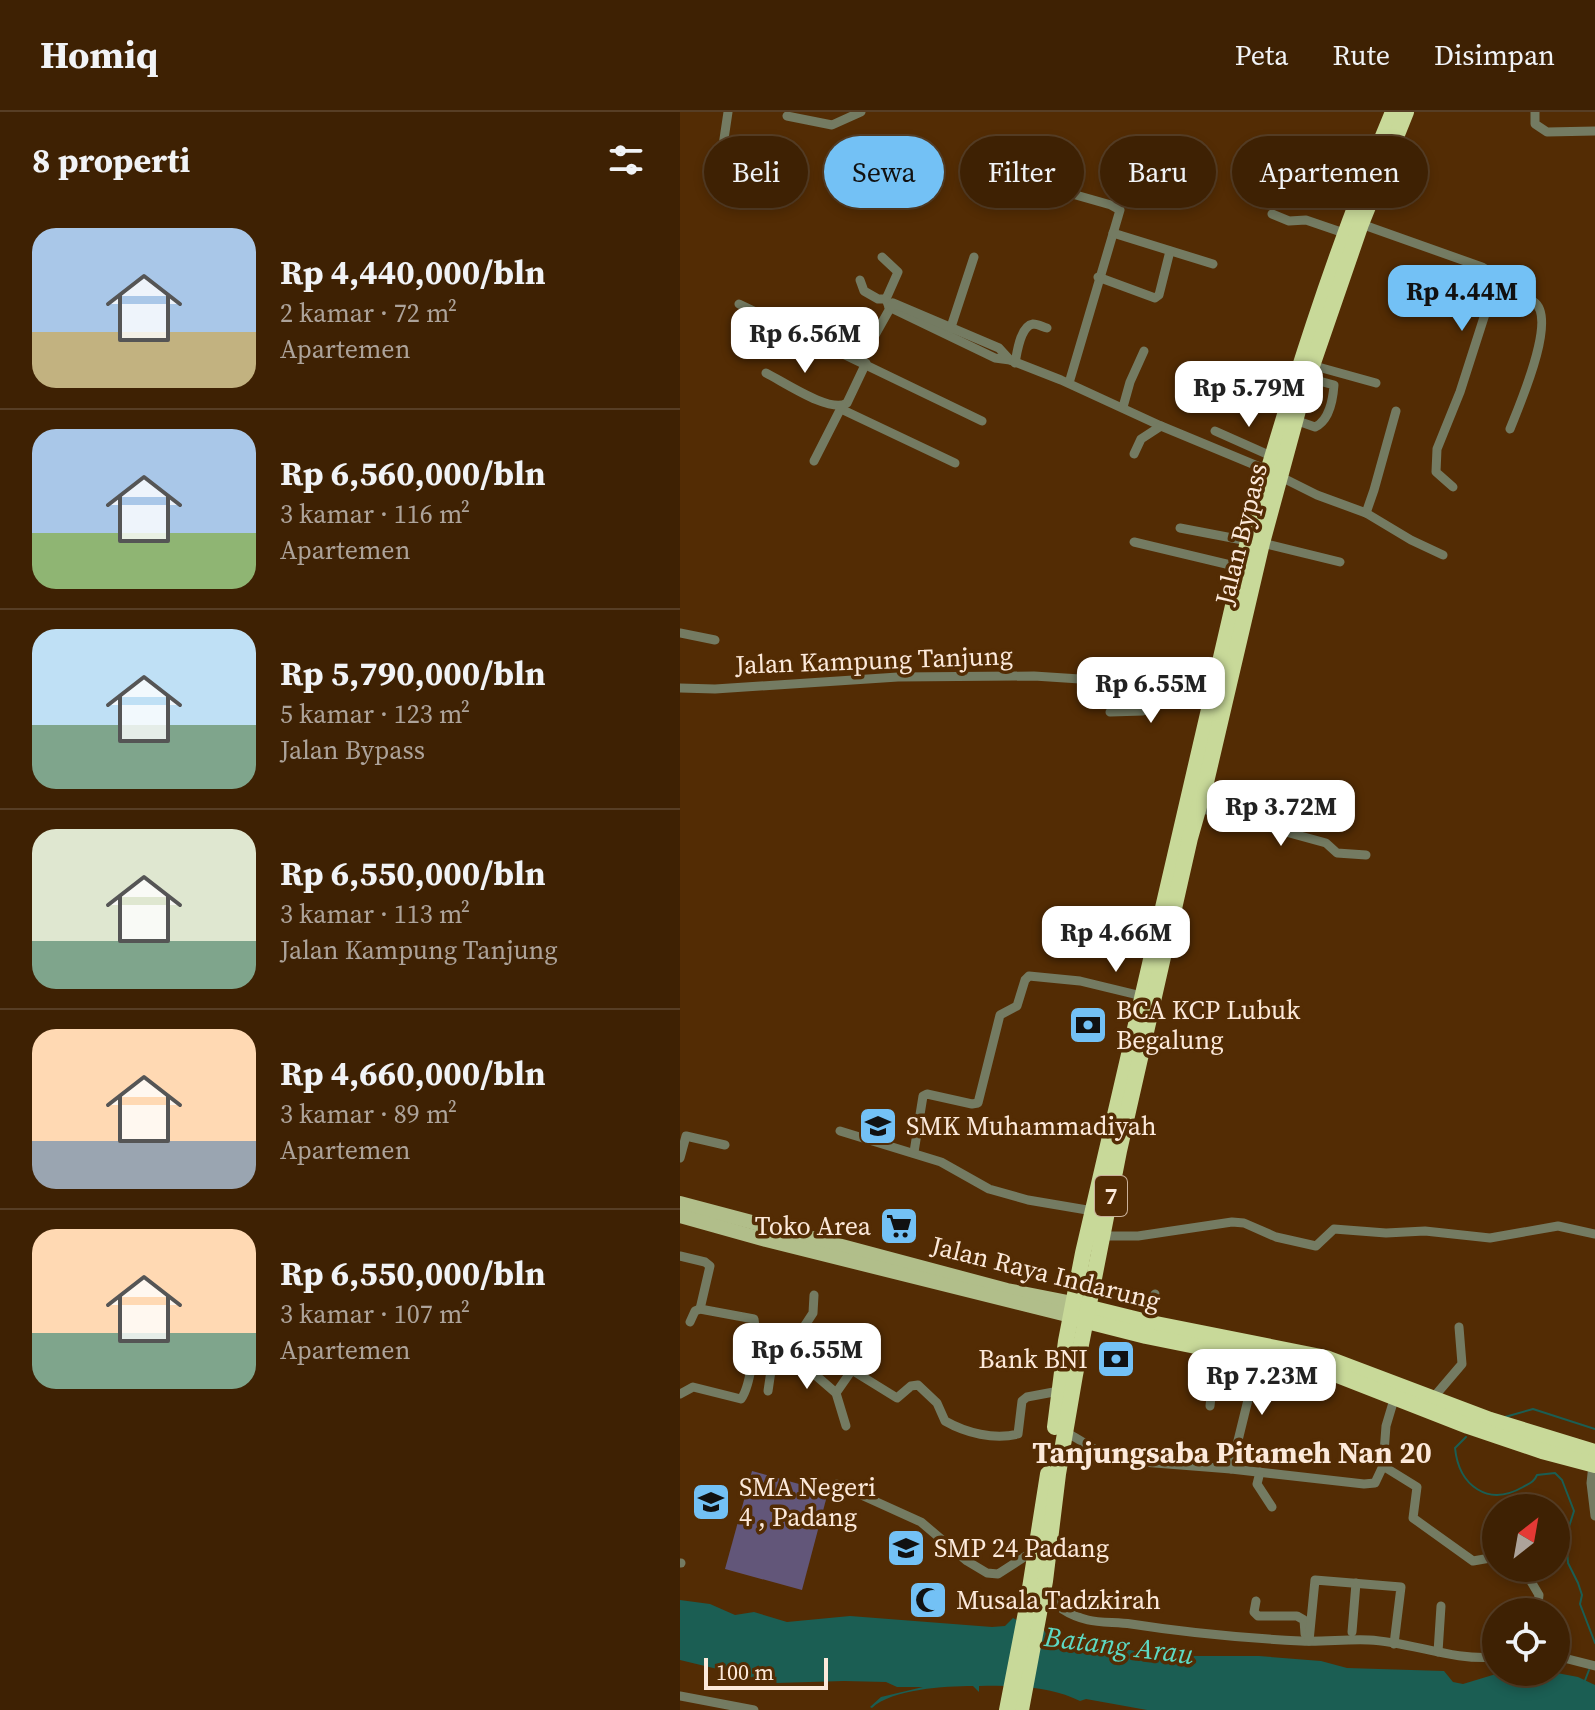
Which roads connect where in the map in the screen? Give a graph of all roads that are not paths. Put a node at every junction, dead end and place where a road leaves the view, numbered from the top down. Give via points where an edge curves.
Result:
1 (728, 112) edge
2 (861, 112) edge
3 (1393, 112) edge
4 (1406, 112) edge
5 (1535, 112) edge
6 (787, 116) dead end
7 (1595, 131) edge
8 (724, 136) edge
9 (1084, 198) edge
10 (1272, 214) dead end
11 (1361, 224) junction
12 (1113, 233) junction
13 (1344, 233) junction
14 (1170, 251) junction
15 (882, 257) dead end
16 (974, 257) dead end
17 (1213, 264) dead end
18 (1098, 277) junction
19 (860, 280) dead end
20 (1497, 297) junction
21 (888, 303) junction
22 (739, 304) dead end
23 (1047, 328) dead end
24 (950, 332) junction
25 (1144, 351) dead end
26 (863, 362) junction
27 (1012, 362) junction
28 (1310, 371) junction
29 (766, 373) dead end
30 (1069, 383) junction
31 (1376, 383) dead end
32 (1259, 389) dead end
33 (1289, 400) junction
34 (1123, 407) junction
35 (841, 408) junction
36 (1396, 411) dead end
37 (1295, 420) junction
38 (982, 421) dead end
39 (1161, 426) junction
40 (1510, 429) dead end
41 (1215, 431) dead end
42 (1134, 454) dead end
43 (814, 461) dead end
44 (955, 463) dead end
45 (1272, 467) junction
46 (1453, 487) dead end
47 (1366, 513) junction
48 (1180, 528) dead end
49 (1134, 542) dead end
50 (1255, 542) junction
51 (1443, 555) dead end
52 (1340, 562) dead end
53 (1243, 568) junction
54 (680, 633) edge
55 (715, 640) dead end
56 (1156, 686) junction
57 (680, 688) edge
58 (1213, 694) junction
59 (1110, 712) dead end
60 (1199, 808) junction
61 (1366, 855) dead end
62 (1142, 996) junction
63 (840, 1131) dead end
64 (725, 1145) dead end
65 (914, 1152) junction
66 (680, 1158) edge
67 (680, 1203) edge
68 (1093, 1211) junction
69 (680, 1216) edge
70 (762, 1232) junction
71 (1595, 1234) edge
72 (1104, 1236) junction
73 (680, 1256) edge
74 (1155, 1294) dead end
75 (814, 1295) dead end
76 (700, 1309) junction
77 (1080, 1312) junction
78 (690, 1322) dead end
79 (1151, 1323) junction
80 (1459, 1327) dead end
81 (754, 1335) junction
82 (776, 1337) junction
83 (794, 1342) junction
84 (821, 1351) junction
85 (1216, 1351) junction
86 (1258, 1359) junction
87 (852, 1370) junction
88 (1060, 1389) junction
89 (768, 1391) dead end
90 (1398, 1391) junction
91 (836, 1393) junction
92 (680, 1394) edge
93 (1433, 1398) junction
94 (1210, 1406) dead end
95 (846, 1426) dead end
96 (1065, 1432) junction
97 (1594, 1461) edge
98 (1383, 1466) junction
99 (1231, 1469) junction
100 (1260, 1472) junction
101 (837, 1484) dead end
102 (1272, 1507) dead end
103 (1595, 1516) edge
104 (1035, 1550) junction
105 (1482, 1559) edge
106 (1045, 1581) junction
107 (1356, 1583) junction
108 (1256, 1601) dead end
109 (1441, 1606) dead end
110 (1034, 1608) junction
111 (1352, 1632) dead end
112 (1307, 1641) junction
113 (1394, 1644) junction
114 (1438, 1652) junction
115 (1482, 1658) edge
116 (1570, 1659) edge
117 (1590, 1664) edge
118 (680, 1696) edge
119 (754, 1710) edge
120 (1000, 1710) edge
121 (1007, 1710) edge
122 (1021, 1710) edge

1 - 8 street
2 - 6 street via 832,125
3 - 13 highway
4 - 11 highway, Jalan Bypass
5 - 7 street via 1535,124 1547,132
9 - 12 street via 1118,208
10 - 13 street
11 - 20 street via 1482,267 1496,277
11 - 28 highway, Jalan Bypass
12 - 14 street
12 - 18 street
13 - 33 highway
14 - 17 street
14 - 18 street via 1157,297
15 - 21 street via 898,272
16 - 24 street
18 - 30 street
19 - 21 street via 864,291
20 - 40 street via 1534,302 1542,312 1539,346
20 - 46 street via 1486,311 1437,449 1436,472
21 - 24 street
21 - 26 street
22 - 26 street
23 - 27 street via 1028,326
24 - 27 street via 999,348
25 - 34 street
26 - 35 street
26 - 38 street
27 - 30 street
28 - 31 street
28 - 37 highway, Jalan Bypass
28 - 37 street via 1334,385 1327,415 1315,427
29 - 35 street
30 - 34 street
32 - 33 street
33 - 45 highway
34 - 39 street
35 - 43 street
35 - 44 street
36 - 47 street
37 - 45 highway, Jalan Bypass
39 - 42 street via 1141,439
39 - 45 street
41 - 45 street
45 - 47 street via 1317,495
45 - 50 highway
47 - 51 street
48 - 50 street
49 - 53 street
50 - 52 street
50 - 53 highway
50 - 60 highway, Jalan Bypass
53 - 58 highway
54 - 55 street
56 - 57 street, Jalan Kampung Tanjung via 1034,676
56 - 58 street, Jalan Kampung Tanjung
56 - 59 street via 1143,711
58 - 62 highway
60 - 61 street via 1326,843 1337,853
60 - 72 highway, Jalan Bypass / 7
62 - 65 street via 1029,976 1017,1006 1000,1015 978,1103 923,1096
62 - 68 highway, 7
63 - 65 street
64 - 66 street via 686,1136
65 - 68 street via 989,1189
67 - 70 main road, Jalan Raya Indarung
68 - 77 highway, 7
69 - 70 main road, Jalan Raya Indarung
70 - 77 main road, Jalan Raya Indarung
71 - 72 street via 1558,1226 1490,1238 1334,1229 1316,1246 1232,1222
72 - 77 highway, 7
73 - 76 street via 710,1266
74 - 79 street
75 - 83 street via 810,1319
76 - 78 street
76 - 81 street via 751,1317 756,1322
77 - 79 highway, Jalan Raya Indarung
77 - 85 highway, Jalan Raya Indarung
77 - 88 highway, 7
77 - 96 highway, 7
79 - 90 highway, Jalan Raya Indarung via 1326,1358
80 - 93 street via 1462,1364
81 - 82 street
81 - 92 street via 743,1398 693,1387
82 - 83 street
82 - 89 street
83 - 84 street
84 - 87 street
84 - 91 street via 813,1373
85 - 86 highway, Jalan Raya Indarung
85 - 94 street
86 - 90 highway, Jalan Raya Indarung
86 - 99 street
87 - 88 street via 897,1398 918,1385 948,1423 990,1435 1018,1434 1022,1401
87 - 91 street
88 - 104 highway
90 - 93 highway, Jalan Raya Indarung
90 - 97 highway, Jalan Raya Indarung via 1468,1426 1542,1451
90 - 98 street via 1386,1426
91 - 95 street
93 - 97 highway, Jalan Raya Indarung
96 - 99 street via 1117,1460
96 - 106 highway, 7
97 - 103 street
98 - 100 street via 1375,1483 1369,1484
98 - 105 street via 1417,1487 1417,1522 1473,1561
99 - 100 street
100 - 102 street via 1257,1484
101 - 104 street via 921,1522 987,1573 998,1574
104 - 110 highway
106 - 110 highway, 7
106 - 112 street via 1056,1605 1090,1621
107 - 111 street
107 - 112 street via 1315,1580
107 - 113 street via 1401,1587
108 - 112 street via 1258,1616 1304,1620
109 - 114 street
110 - 121 highway, bridge
110 - 122 highway
112 - 113 street
113 - 114 street
114 - 115 street
116 - 117 street
118 - 119 street
120 - 122 street

